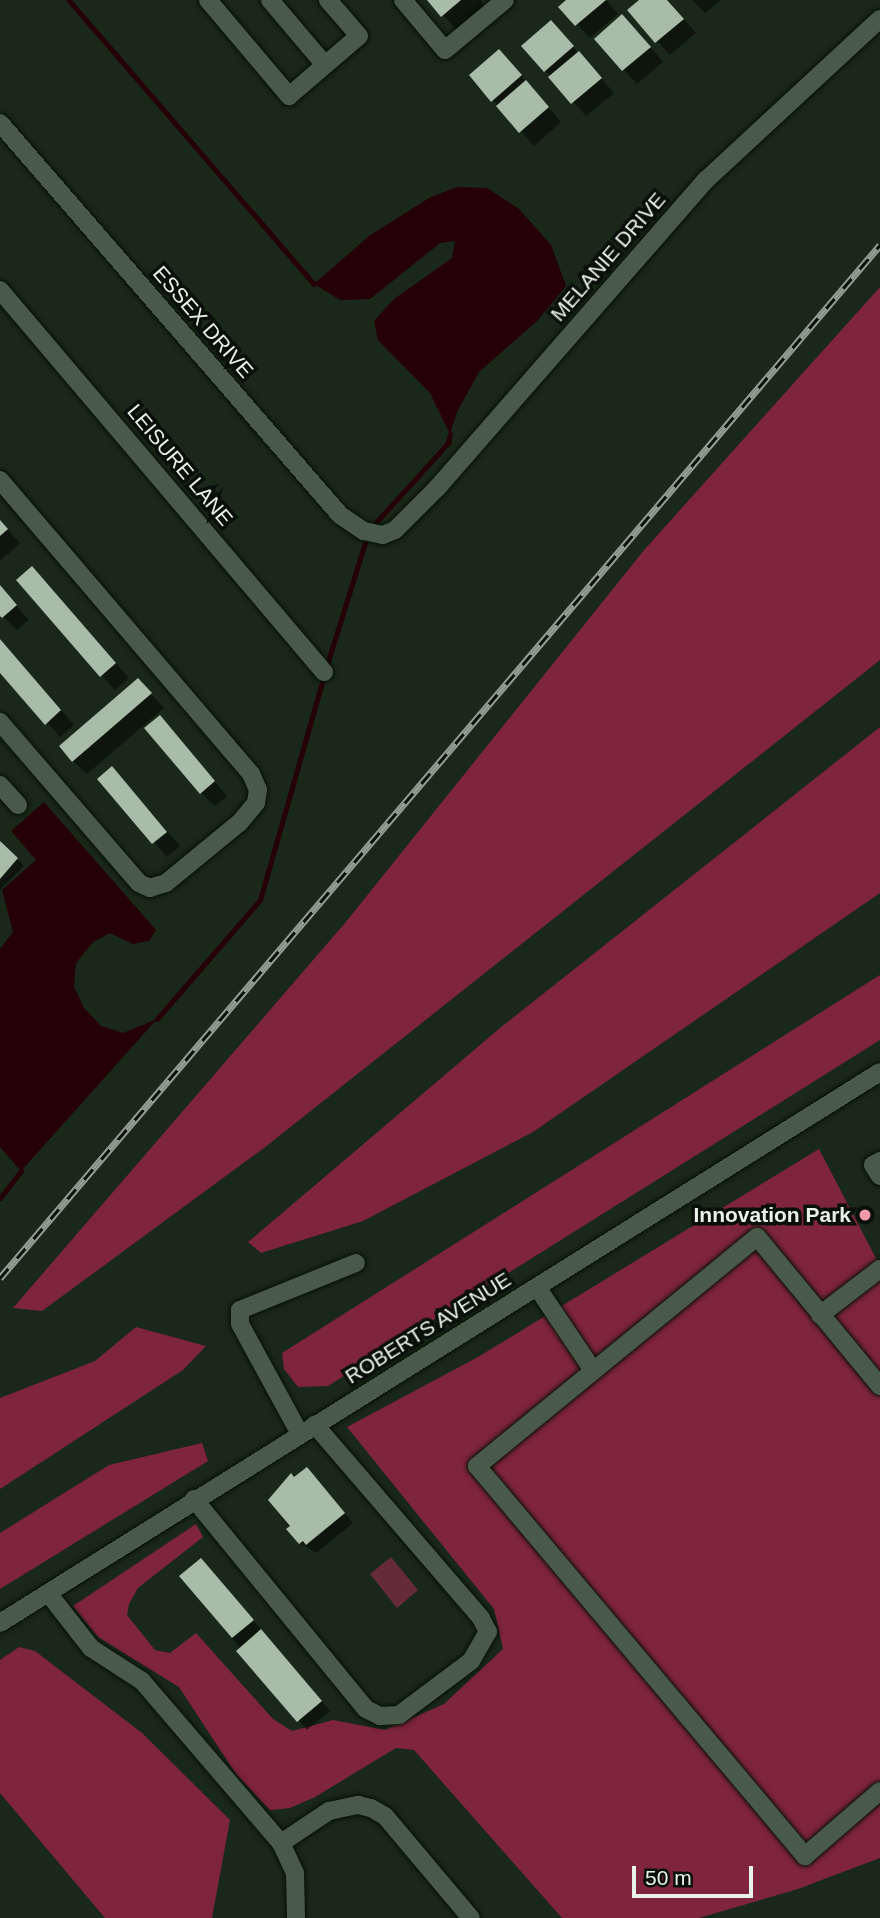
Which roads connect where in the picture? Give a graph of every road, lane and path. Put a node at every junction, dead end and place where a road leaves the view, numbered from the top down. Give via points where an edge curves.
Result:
1 (208, 0) edge
2 (270, 0) edge
3 (328, 0) edge
4 (403, 0) edge
5 (505, 0) edge
6 (880, 19) edge
7 (325, 65) junction
8 (0, 123) edge
9 (0, 289) edge
10 (0, 480) edge
11 (374, 533) joint
12 (324, 672) dead end
13 (0, 722) edge
14 (0, 785) edge
15 (18, 805) dead end
16 (880, 1072) edge
17 (880, 1161) edge
18 (880, 1176) edge
19 (356, 1263) dead end
20 (880, 1269) edge
21 (537, 1287) junction
22 (820, 1315) junction
23 (592, 1369) junction
24 (880, 1385) edge
25 (308, 1429) junction
26 (194, 1499) junction
27 (48, 1593) junction
28 (0, 1623) edge
29 (880, 1791) edge
30 (281, 1843) junction
31 (296, 1918) edge
32 (471, 1918) edge

1 - 7 street via 289,96
2 - 7 street
3 - 7 street via 359,36
4 - 5 street via 445,50
6 - 11 street, MELANIE DRIVE via 706,180 438,487 395,530
8 - 11 street, ESSEX DRIVE via 340,515
9 - 12 street, LEISURE LANE
10 - 13 street via 251,774 258,790 256,803 239,823 166,883 150,888 139,883
14 - 15 street
16 - 21 street, ROBERTS AVENUE
17 - 18 street via 873,1165
19 - 25 street via 240,1310 240,1324
20 - 22 street
21 - 23 street
21 - 25 street, ROBERTS AVENUE
22 - 23 street via 757,1237
22 - 24 street
23 - 29 street via 477,1466 805,1856
25 - 26 street, ROBERTS AVENUE
25 - 26 street via 481,1618 488,1633 471,1661 398,1715 380,1716 366,1709
26 - 27 street, ROBERTS AVENUE
27 - 28 street, ROBERTS AVENUE
27 - 30 street via 91,1648 142,1681
30 - 31 street via 295,1872
30 - 32 street via 329,1811 358,1804 372,1808 385,1816

